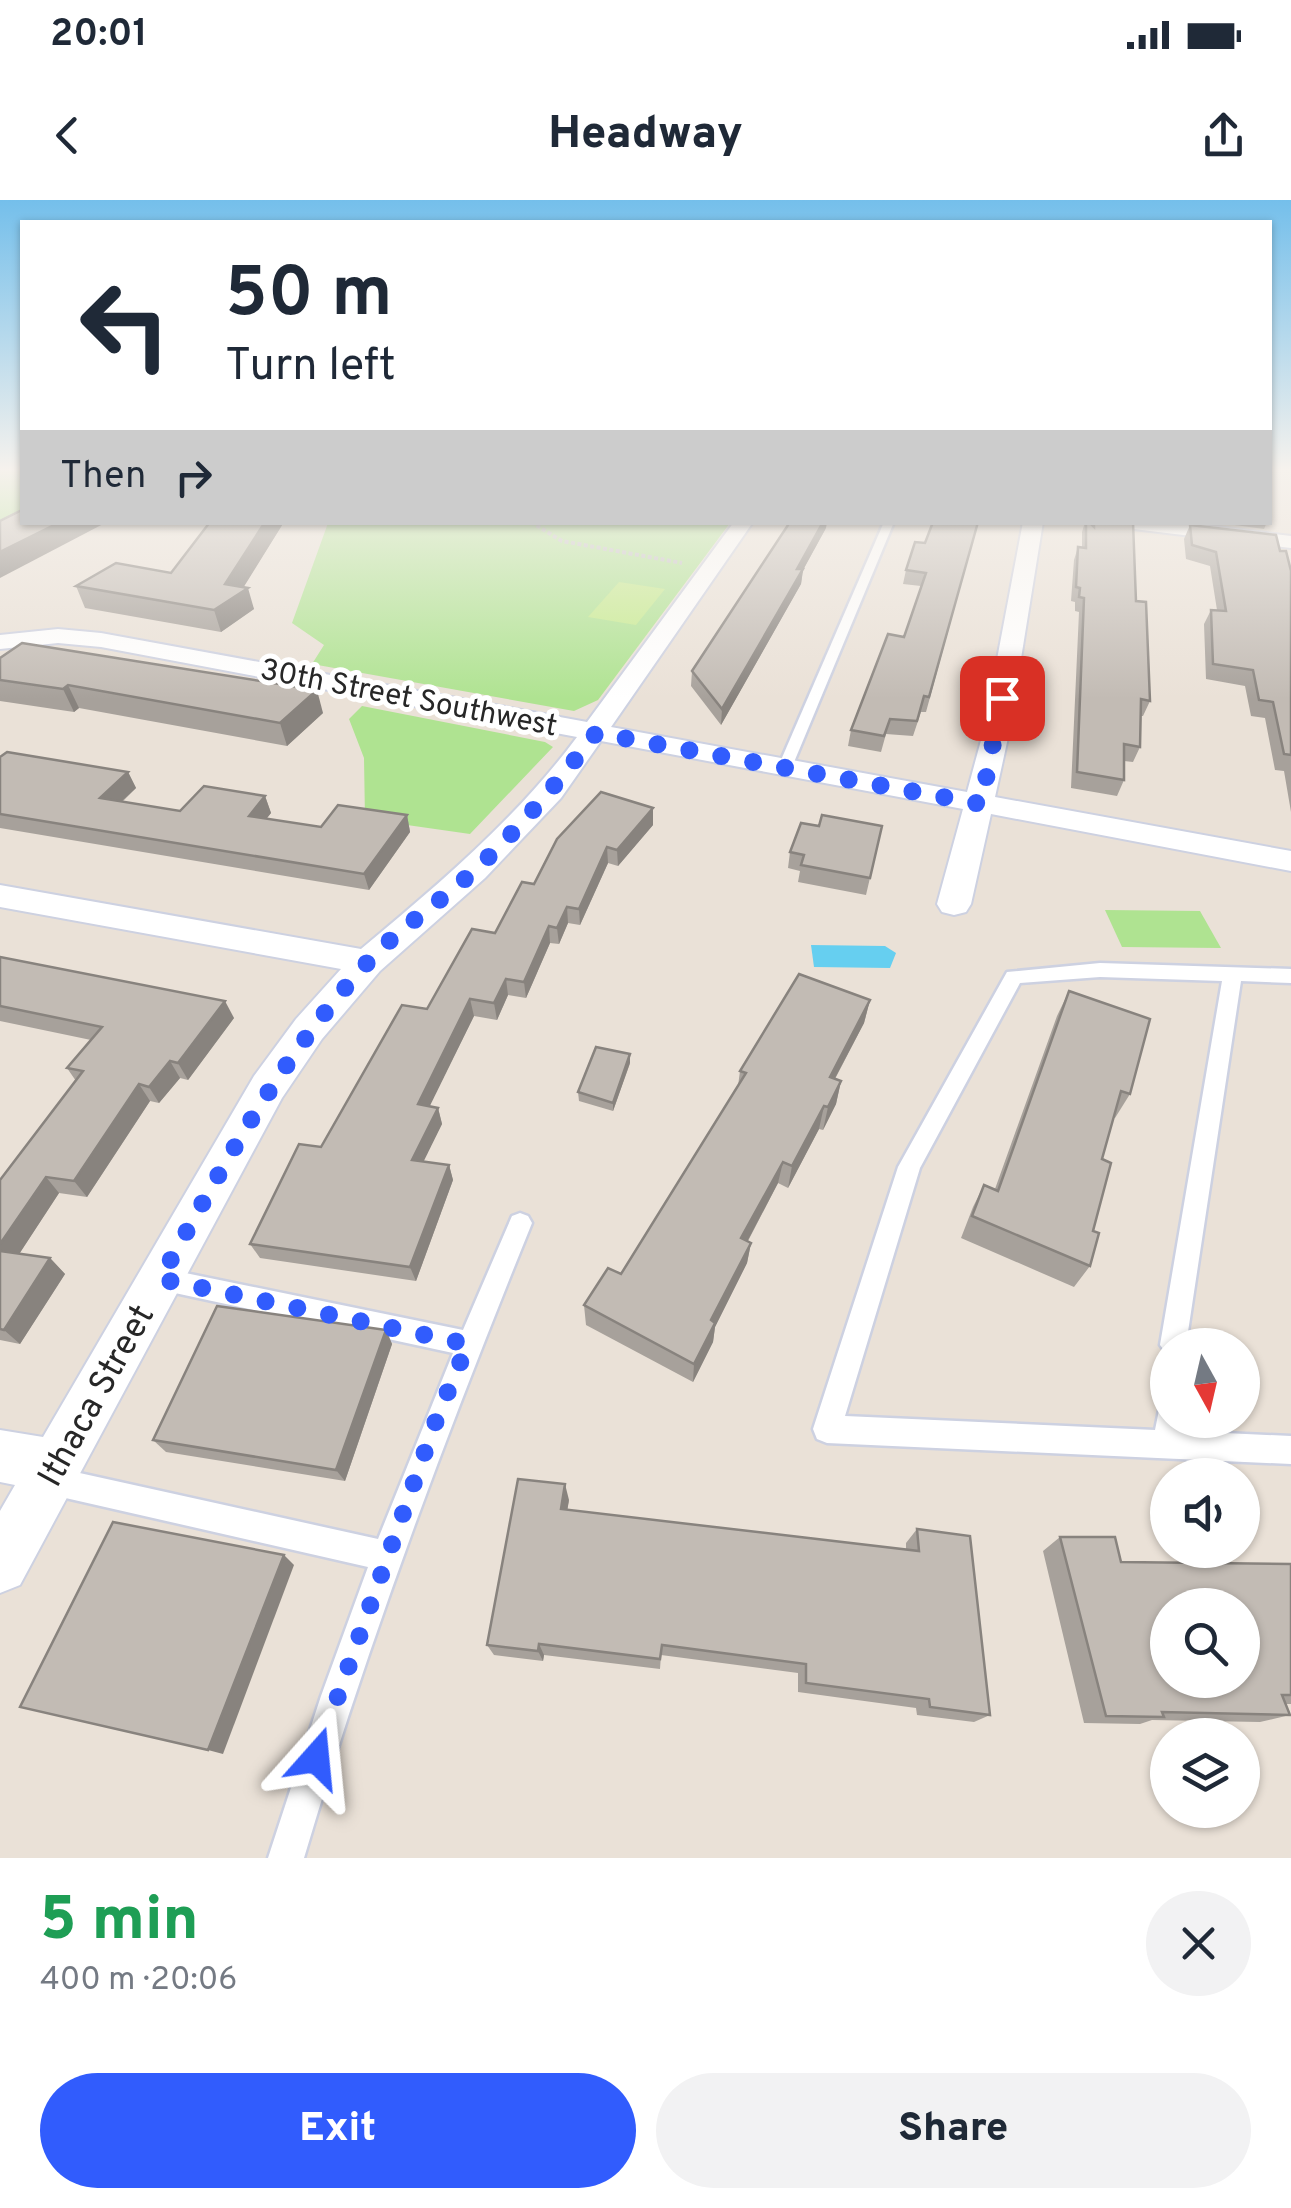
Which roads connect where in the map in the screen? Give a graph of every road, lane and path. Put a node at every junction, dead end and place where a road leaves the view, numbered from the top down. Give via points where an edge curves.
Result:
1 (580, 544) edge
2 (729, 544) edge
3 (880, 544) edge
4 (1029, 544) edge
5 (712, 569) junction
6 (0, 642) edge
7 (596, 733) junction
8 (785, 767) junction
9 (981, 804) junction
10 (1291, 861) edge
11 (0, 896) edge
12 (954, 904) dead end
13 (368, 962) junction
14 (1233, 974) junction
15 (1291, 976) edge
16 (520, 1223) dead end
17 (160, 1279) junction
18 (1176, 1328) edge
19 (468, 1344) junction
20 (1150, 1432) edge
21 (1209, 1438) edge
22 (1291, 1450) edge
23 (0, 1456) edge
24 (52, 1473) junction
25 (387, 1556) junction
26 (0, 1565) edge
27 (286, 1858) edge

1 - 5 path
2 - 5 street, Ithaca Street
3 - 8 lane
4 - 9 street
5 - 7 street, Ithaca Street
6 - 7 street, 30th Street Southwest via 58,636
7 - 8 street, 30th Street Southwest
7 - 13 street, Ithaca Street via 513,832
8 - 9 street, 30th Street Southwest
9 - 10 street, 30th Street Southwest
9 - 12 street
11 - 13 street
13 - 17 street, Ithaca Street via 268,1087
14 - 15 lane
14 - 18 lane
14 - 20 lane via 1100,970 1014,978 909,1167 827,1429
16 - 19 lane
17 - 19 lane
17 - 24 street, Ithaca Street
19 - 25 lane
21 - 22 lane
23 - 24 street
24 - 25 lane
24 - 26 street, Ithaca Street
25 - 27 lane

